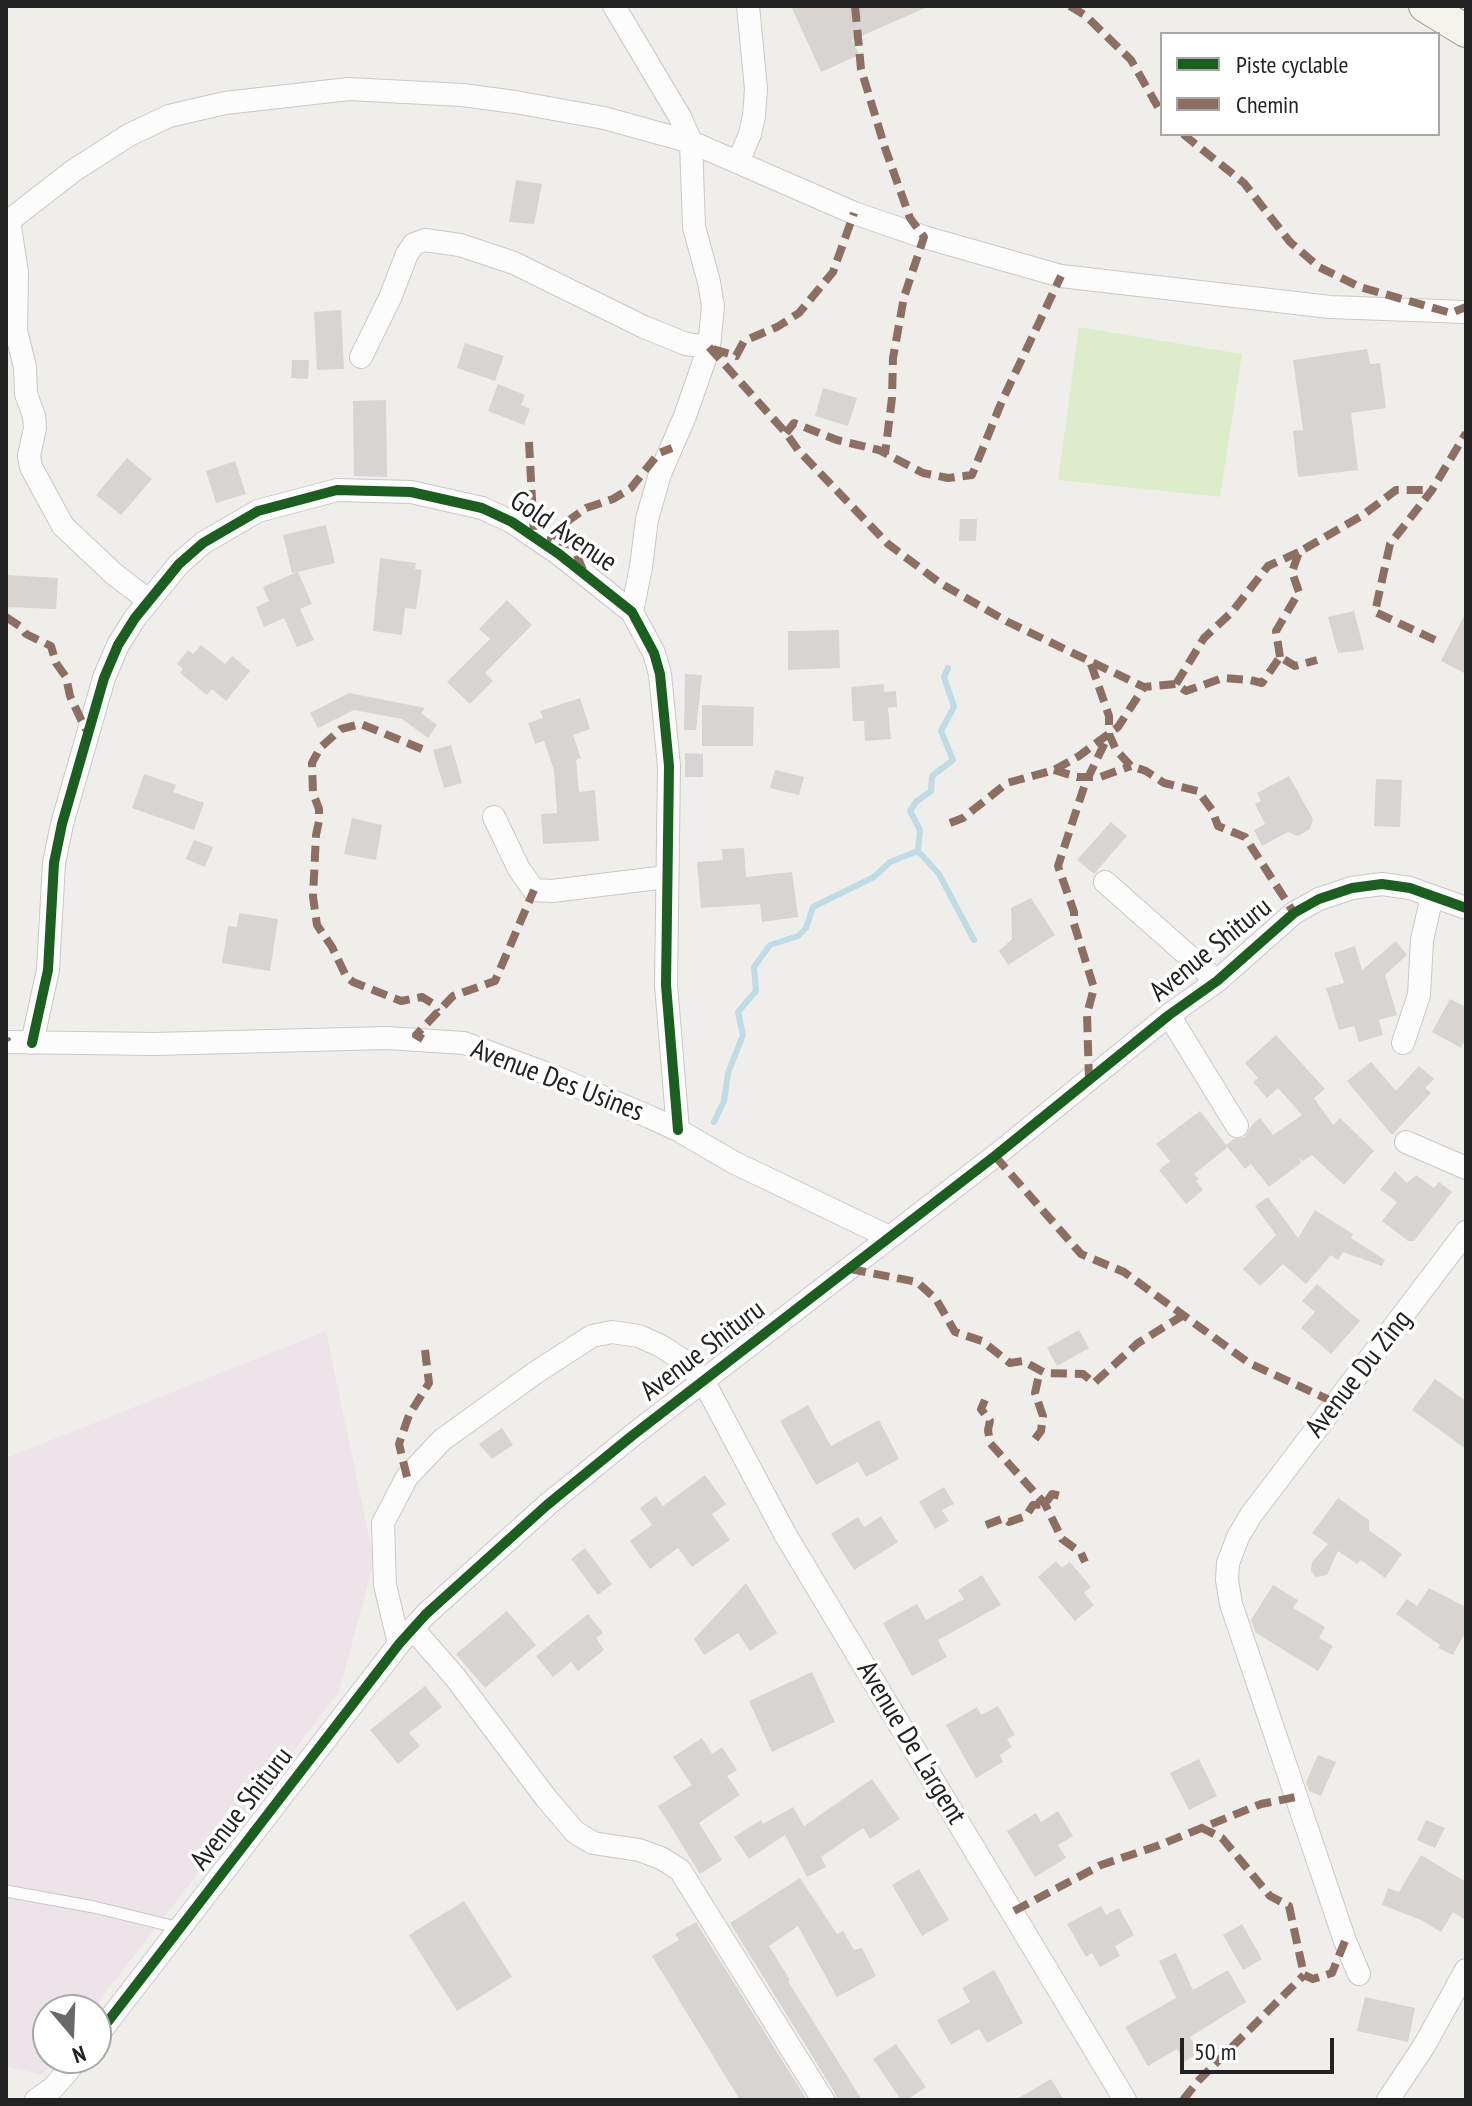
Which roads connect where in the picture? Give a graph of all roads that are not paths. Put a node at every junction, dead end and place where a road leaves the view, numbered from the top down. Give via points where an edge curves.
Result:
1 (614, 6) edge
2 (748, 6) edge
3 (1425, 6) edge
4 (1466, 31) edge
5 (691, 142) junction
6 (738, 162) junction
7 (8, 222) edge
8 (1466, 312) edge
9 (709, 347) junction
10 (361, 357) dead end
11 (148, 600) junction
12 (632, 612) junction
13 (494, 817) dead end
14 (666, 877) junction
15 (1105, 882) dead end
16 (1432, 896) junction
17 (1466, 908) edge
18 (1217, 981) junction
19 (1169, 1015) junction
20 (6, 1042) edge
21 (32, 1043) junction
22 (1403, 1043) dead end
23 (1237, 1126) dead end
24 (678, 1130) junction
25 (1406, 1142) dead end
26 (1466, 1168) edge
27 (1466, 1232) edge
28 (889, 1237) junction
29 (704, 1382) junction
30 (406, 1637) junction
31 (6, 1891) edge
32 (180, 1928) junction
33 (1466, 1970) edge
34 (1359, 1974) dead end
35 (112, 2016) edge
36 (65, 2074) edge
37 (36, 2100) edge
38 (823, 2100) edge
39 (1125, 2100) edge
40 (1388, 2100) edge

1 - 5 street
2 - 6 street via 756,89 750,134
3 - 4 street
5 - 6 street
5 - 7 street via 604,118 462,95 349,89 297,93 169,116 106,149
5 - 9 street via 694,227 713,306
6 - 8 street via 854,213 1061,276 1330,307
7 - 11 street via 17,273 17,340 34,416 31,467 63,526
9 - 10 street via 644,327 514,263 425,240 407,254
9 - 12 street via 652,499
11 - 12 street, Gold Avenue via 203,543 258,511 337,490 371,490 411,492 482,508 512,522
11 - 21 street, Gold Avenue via 118,645 104,678 62,824 54,863 48,970
12 - 14 street, Gold Avenue via 660,674 669,766
13 - 14 street via 534,890
14 - 24 street, Gold Avenue via 666,985
15 - 18 street
16 - 17 street, Avenue Shituru
16 - 18 street, Avenue Shituru via 1382,884 1319,899 1294,913
16 - 22 street via 1422,940 1419,995
18 - 19 street, Avenue Shituru
19 - 23 street
19 - 28 street, Avenue Shituru
20 - 21 street, Avenue Des Usines
21 - 24 street, Avenue Des Usines via 387,1038 464,1043
24 - 28 street, Avenue Des Usines
25 - 26 street
27 - 34 street, Avenue Du Zing via 1251,1515 1228,1563 1231,1604
28 - 29 street, Avenue Shituru
29 - 30 street, Avenue Shituru via 547,1505
29 - 30 street, Avenue De L'argent via 687,1363 639,1336 592,1336 442,1440 407,1477 383,1523 385,1585
29 - 39 street, Avenue De L'argent via 785,1534
30 - 32 street, Avenue Shituru
30 - 38 street via 455,1677 575,1832 593,1843 639,1850 680,1870
31 - 32 lane
32 - 35 street, Avenue Shituru
33 - 40 street
36 - 37 street

